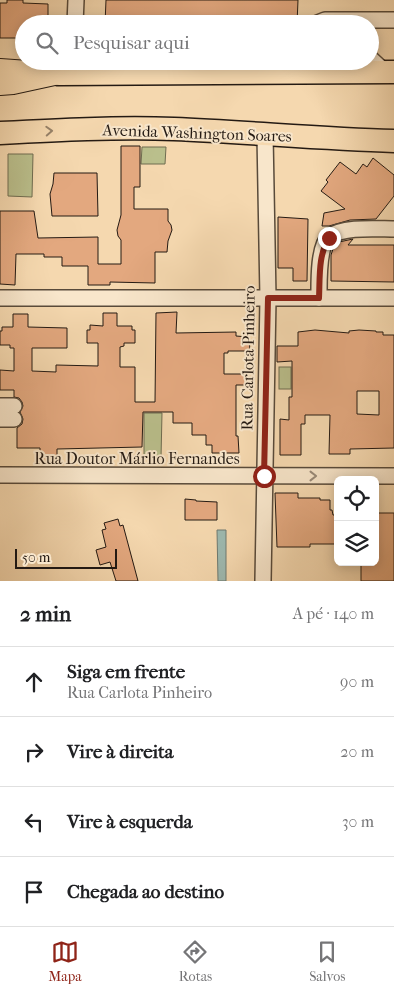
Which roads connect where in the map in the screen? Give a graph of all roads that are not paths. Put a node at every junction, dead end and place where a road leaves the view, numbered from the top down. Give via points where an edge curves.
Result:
1 (76, 0) edge
2 (75, 15) edge
3 (379, 20) edge
4 (394, 20) edge
5 (0, 69) edge
6 (15, 69) edge
7 (70, 70) edge
8 (0, 85) edge
9 (394, 125) edge
10 (0, 133) edge
11 (266, 135) junction
12 (323, 139) junction
13 (394, 141) edge
14 (394, 229) edge
15 (0, 298) edge
16 (268, 298) junction
17 (319, 298) junction
18 (394, 298) edge
19 (0, 474) edge
20 (264, 476) junction
21 (394, 476) edge
22 (263, 581) edge

1 - 2 street
3 - 4 street
5 - 6 main road
7 - 8 main road
9 - 12 highway
10 -> 11 highway, Avenida Washington Soares via 120,128
11 - 12 highway, Avenida Washington Soares
11 - 16 street, Rua Carlota Pinheiro
12 - 13 highway, Avenida Washington Soares
14 - 17 street via 362,229 341,232 329,238 324,245 320,265
15 - 16 street
16 - 17 street
16 - 20 street, Rua Carlota Pinheiro
17 - 18 street
19 - 20 street, Rua Doutor Márlio Fernandes
20 -> 21 street, Rua Doutor Márlio Fernandes
20 - 22 street, Rua Carlota Pinheiro

